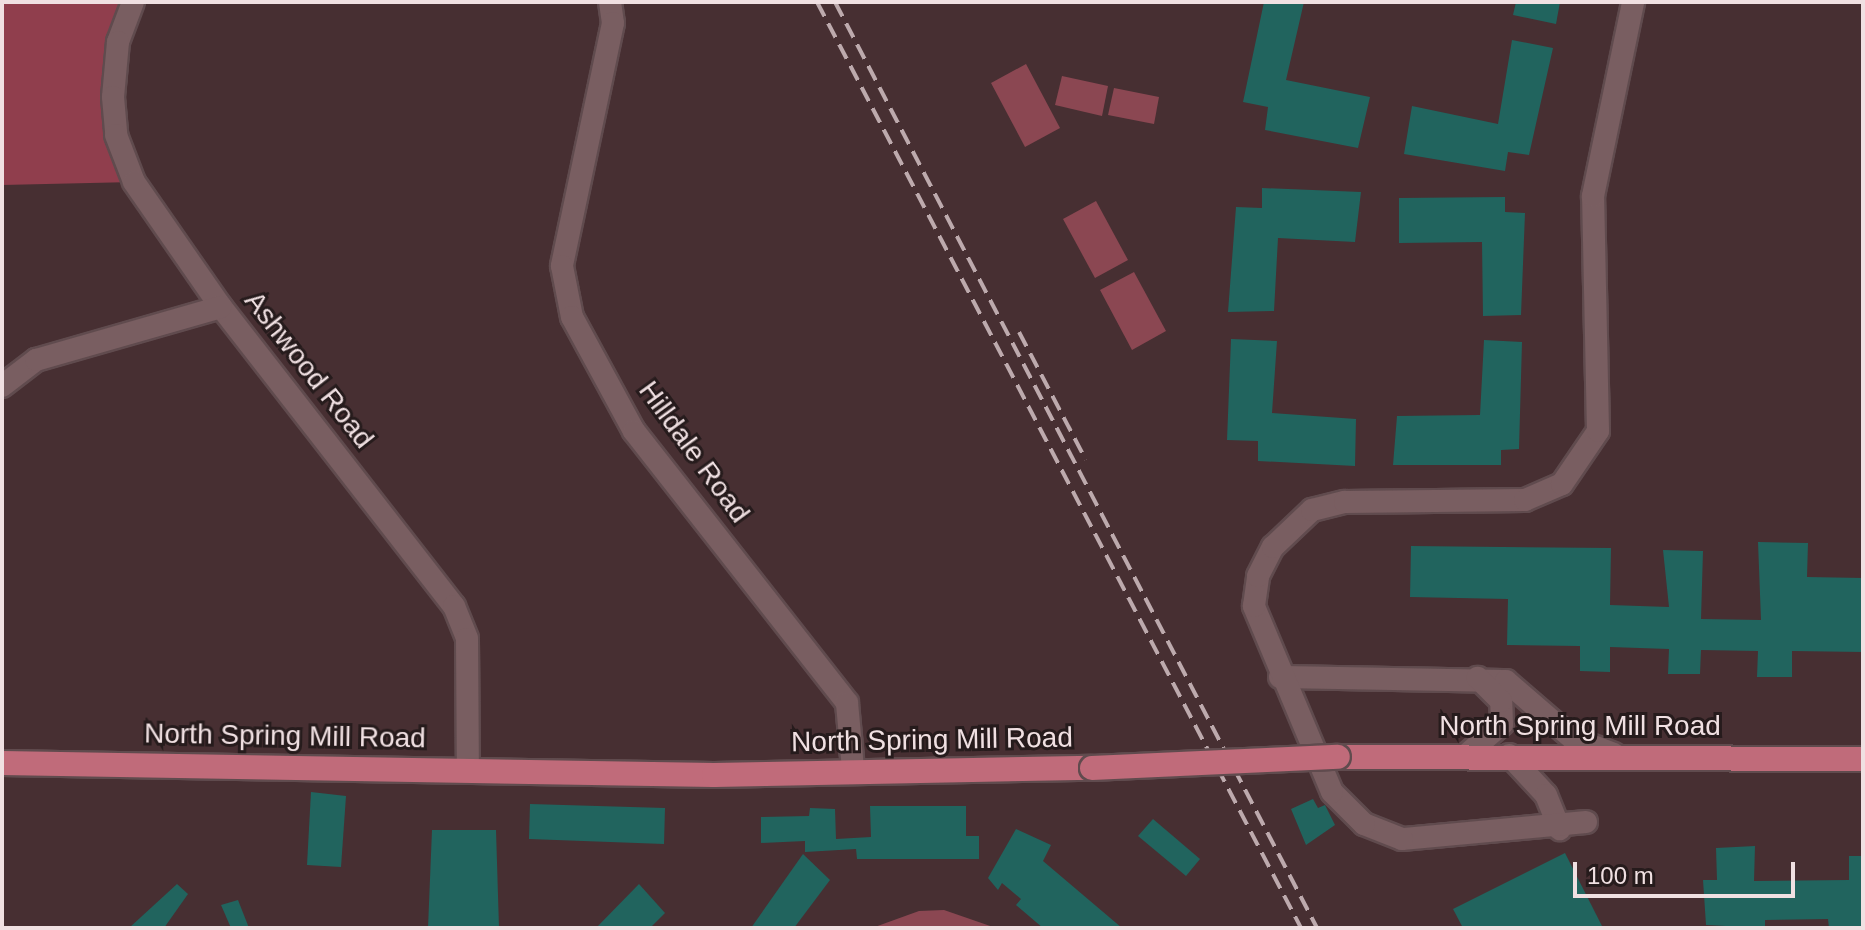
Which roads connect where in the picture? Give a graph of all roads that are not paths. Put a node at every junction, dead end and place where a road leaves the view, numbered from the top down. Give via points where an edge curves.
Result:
1 (133, 2) edge
2 (610, 2) edge
3 (1633, 2) edge
4 (221, 307) junction
5 (2, 386) edge
6 (1280, 677) junction
7 (1478, 678) junction
8 (1614, 754) junction
9 (1509, 755) junction
10 (1465, 756) junction
11 (1863, 759) edge
12 (2, 763) edge
13 (853, 769) junction
14 (468, 771) junction
15 (1586, 822) dead end
16 (1560, 829) junction

1 - 4 street, Ashwood Road via 118,42 116,135 134,182
2 - 13 street, Hilldale Road via 613,23 562,266 572,317 634,431 847,703
3 - 6 street via 1593,196 1598,431 1562,484 1525,500 1345,502 1312,510 1273,547 1258,576 1254,606
4 - 5 street via 36,360
4 - 14 street, Ashwood Road via 454,606 467,639
6 - 7 street
6 - 16 street via 1332,792 1364,824 1402,839
7 - 8 street via 1506,681 1572,738
7 - 10 street via 1501,701 1502,724
8 - 9 main road, North Spring Mill Road
8 - 11 main road, North Spring Mill Road
9 - 10 main road, North Spring Mill Road
9 - 16 street via 1546,795
10 - 13 main road, North Spring Mill Road, bridge via 1092,768
12 - 14 main road, North Spring Mill Road
13 - 14 main road, North Spring Mill Road via 714,775
15 - 16 street

